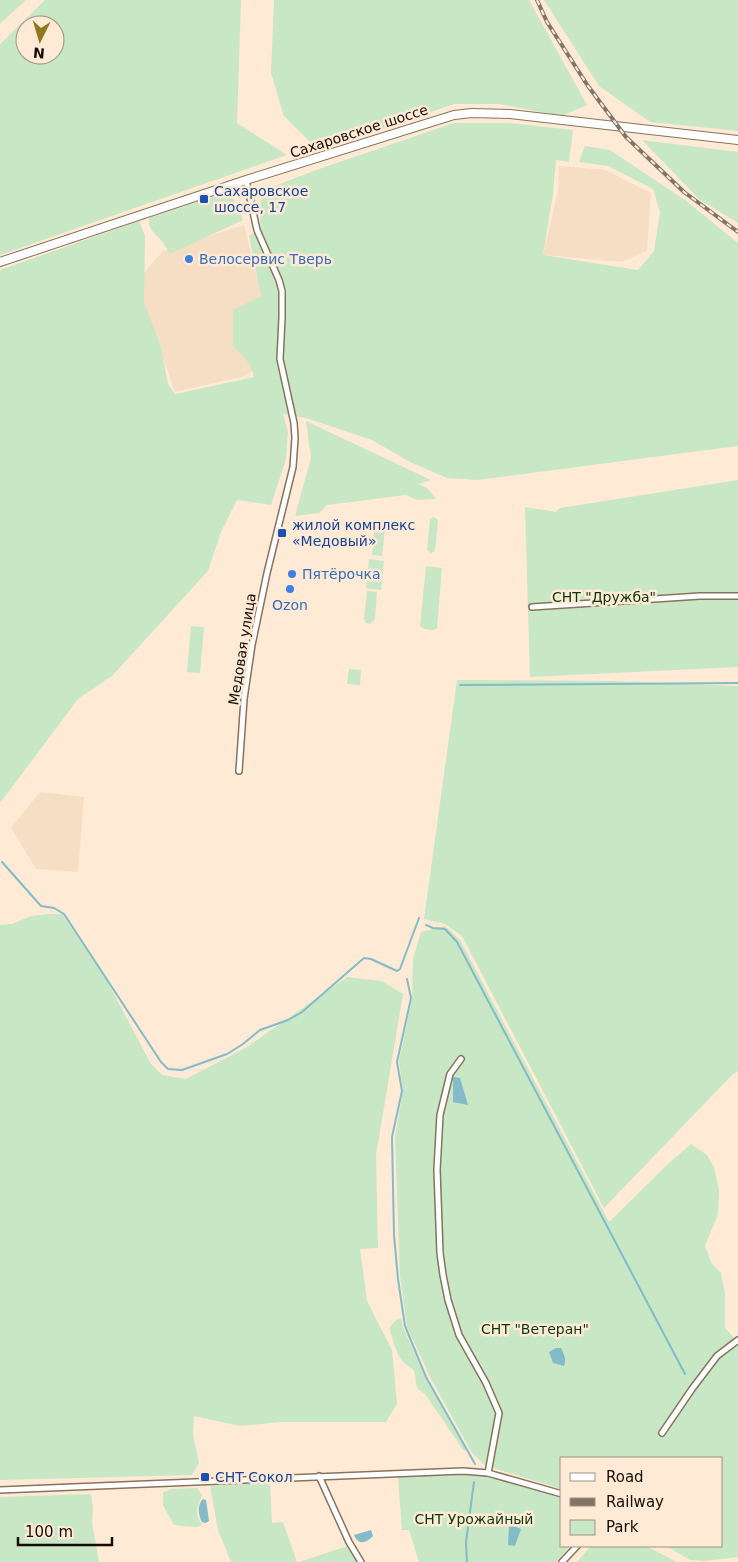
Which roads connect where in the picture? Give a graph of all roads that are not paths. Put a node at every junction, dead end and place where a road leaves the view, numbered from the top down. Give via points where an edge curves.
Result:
1 (738, 140) edge
2 (246, 180) junction
3 (0, 262) edge
4 (738, 596) edge
5 (532, 607) dead end
6 (239, 771) dead end
7 (461, 1059) dead end
8 (738, 1340) edge
9 (662, 1433) dead end
10 (488, 1473) junction
11 (319, 1476) junction
12 (0, 1490) edge
13 (560, 1493) edge
14 (576, 1547) edge
15 (361, 1562) edge
16 (562, 1562) edge

1 - 2 main road, Сахаровское шоссе via 510,114 463,114
2 - 3 main road, Сахаровское шоссе
2 - 6 street, Медовая улица via 256,230 282,291 280,359 296,438 293,467 252,645
4 - 5 street
7 - 10 street via 450,1074 440,1115 437,1170 440,1253 442,1275 459,1335 499,1413
8 - 9 street via 718,1356
10 - 11 street
10 - 13 street
11 - 12 street
11 - 15 street
14 - 16 street

